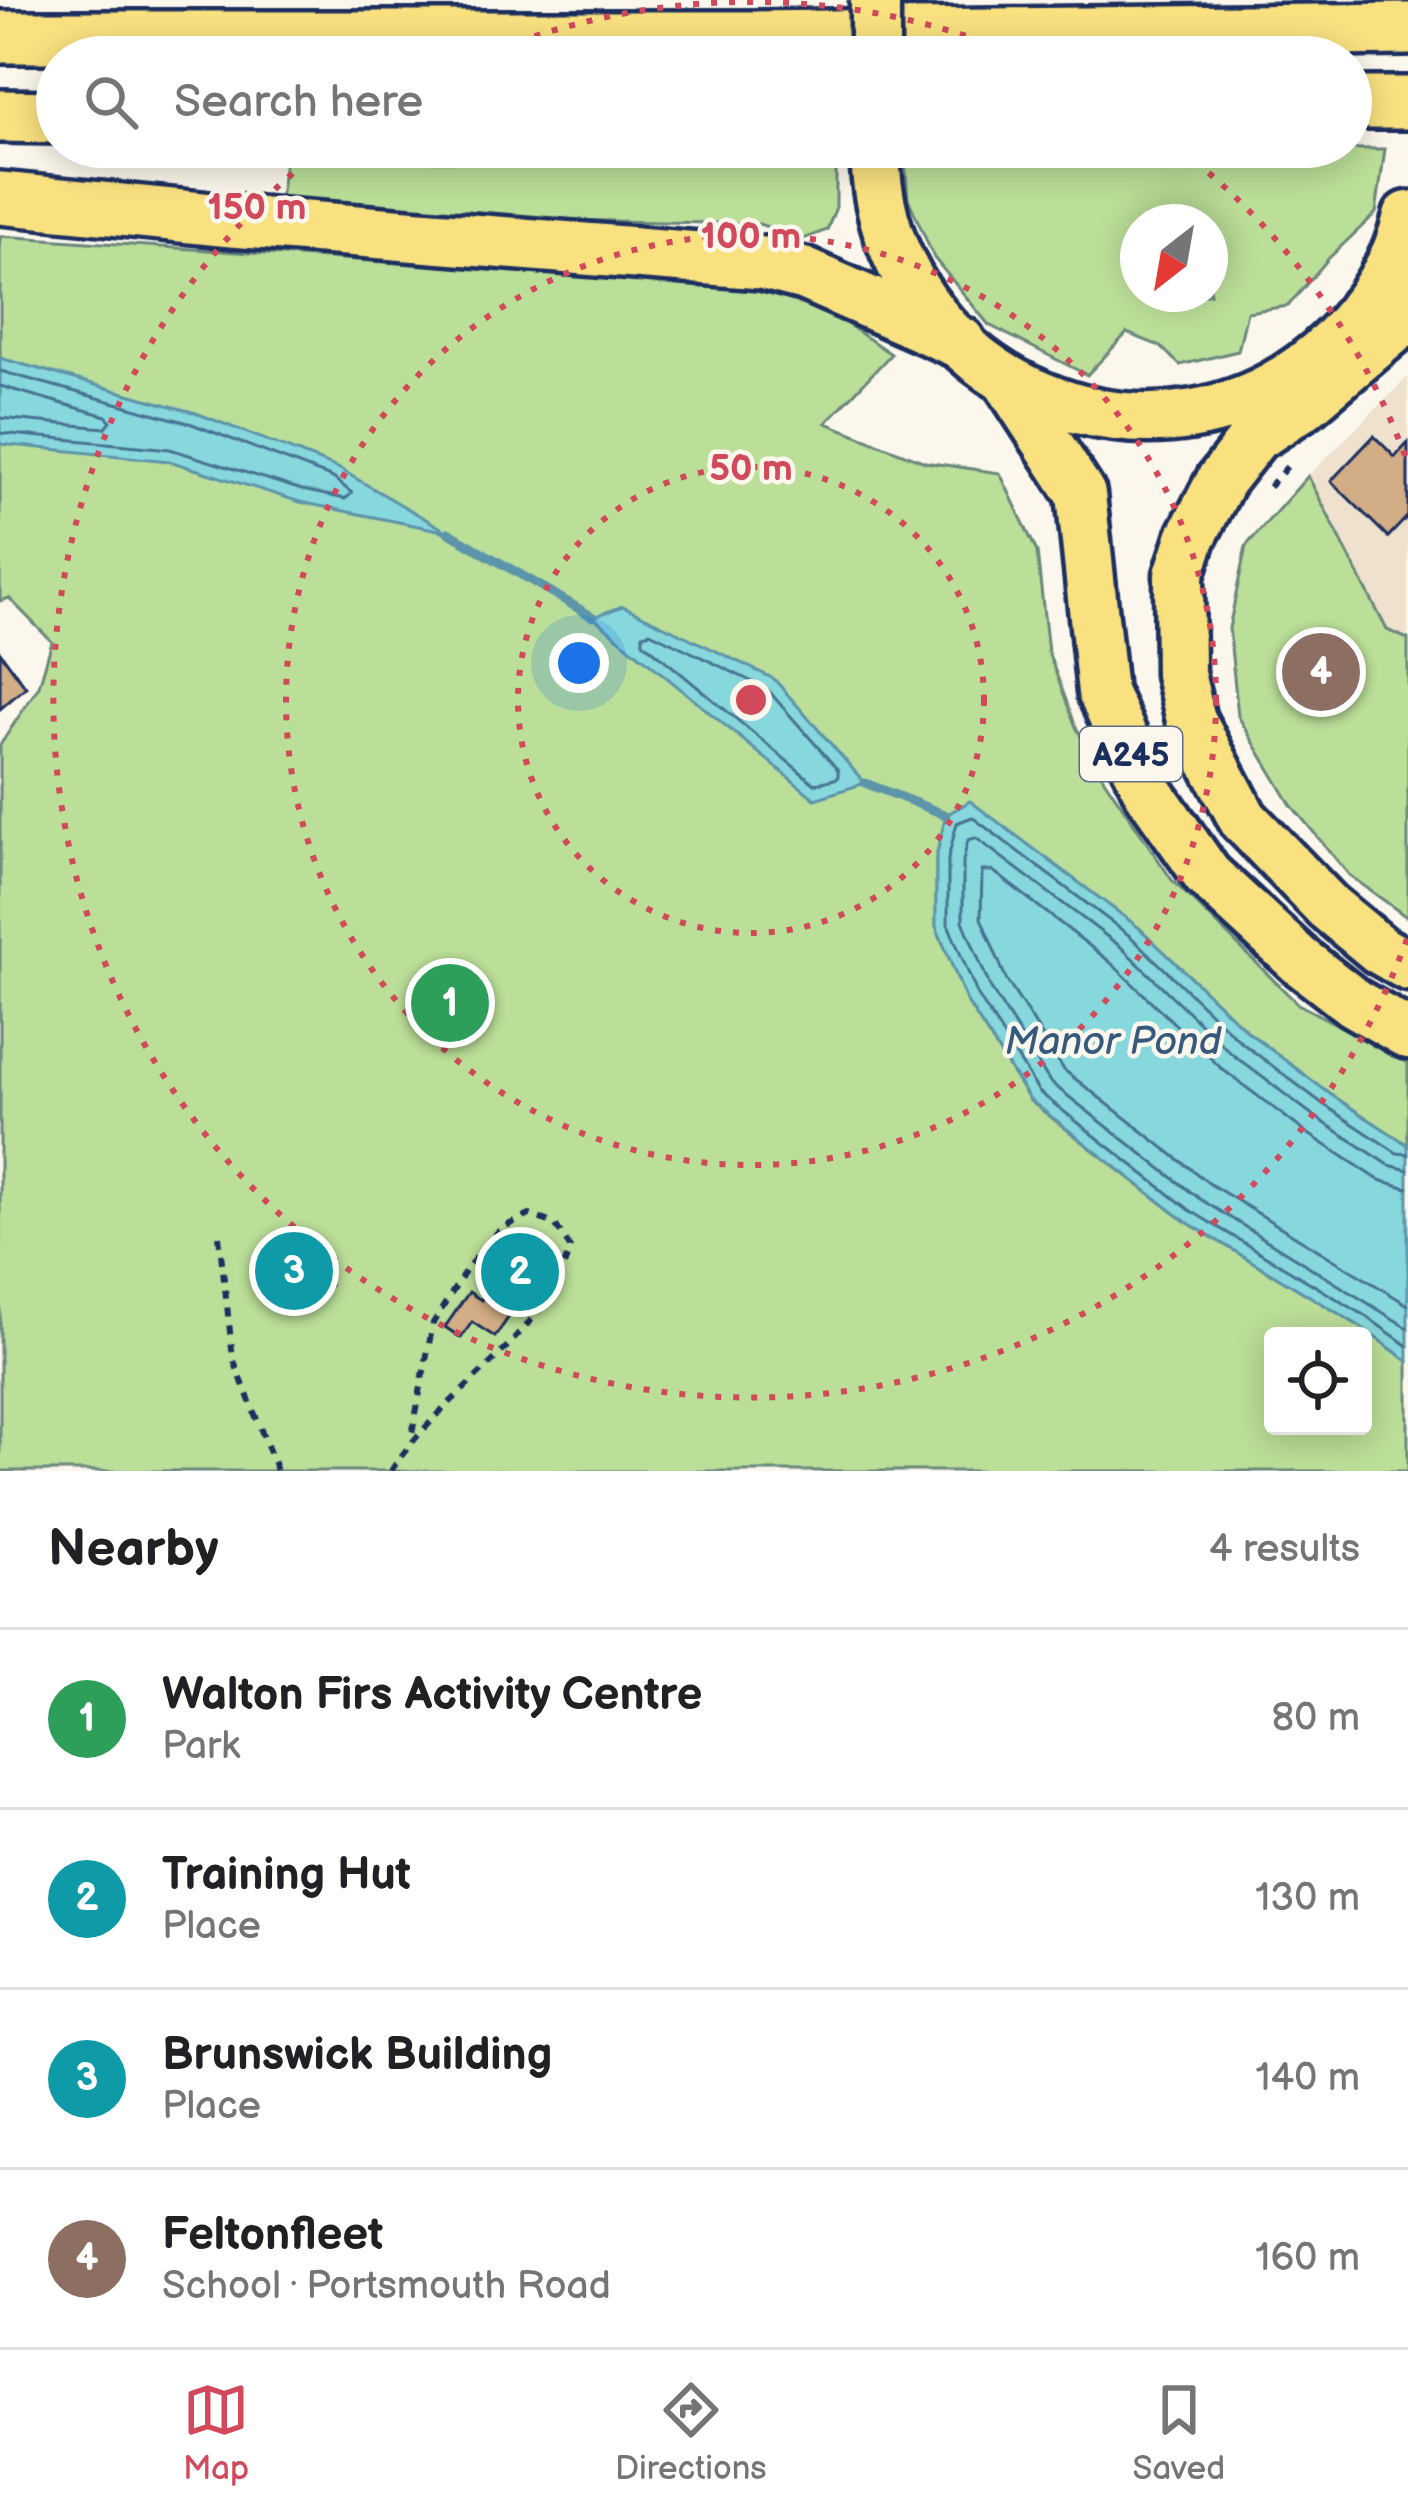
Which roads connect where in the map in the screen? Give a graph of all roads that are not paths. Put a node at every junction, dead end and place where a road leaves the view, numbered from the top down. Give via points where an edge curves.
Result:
1 (875, 0) edge
2 (1408, 29) edge
3 (837, 36) edge
4 (875, 36) edge
5 (0, 37) edge
6 (36, 37) edge
7 (1408, 103) edge
8 (1372, 104) edge
9 (0, 116) edge
10 (36, 117) edge
11 (875, 168) edge
12 (0, 198) edge
13 (1408, 216) edge
14 (1408, 271) edge
15 (1386, 312) edge
16 (959, 342) junction
17 (1305, 370) junction
18 (1008, 382) junction
19 (1282, 441) junction
20 (1408, 966) edge
21 (1408, 1034) edge

1 - 4 main road, bridge
2 - 3 highway
5 - 6 highway
7 - 8 highway
9 - 10 highway
11 - 16 main road via 895,256 912,289
12 - 16 highway via 761,263
13 - 15 main road
14 - 15 highway
15 - 17 main road
15 - 19 highway via 1303,404
16 - 18 main road
17 - 18 main road via 1222,407 1171,416 1113,416
17 - 19 main road, A245
18 - 21 main road, A245 via 1081,494 1102,692 1148,791 1207,875 1354,1004
19 - 20 main road, A245 via 1211,496 1179,575 1180,674 1191,720 1244,819 1328,907

